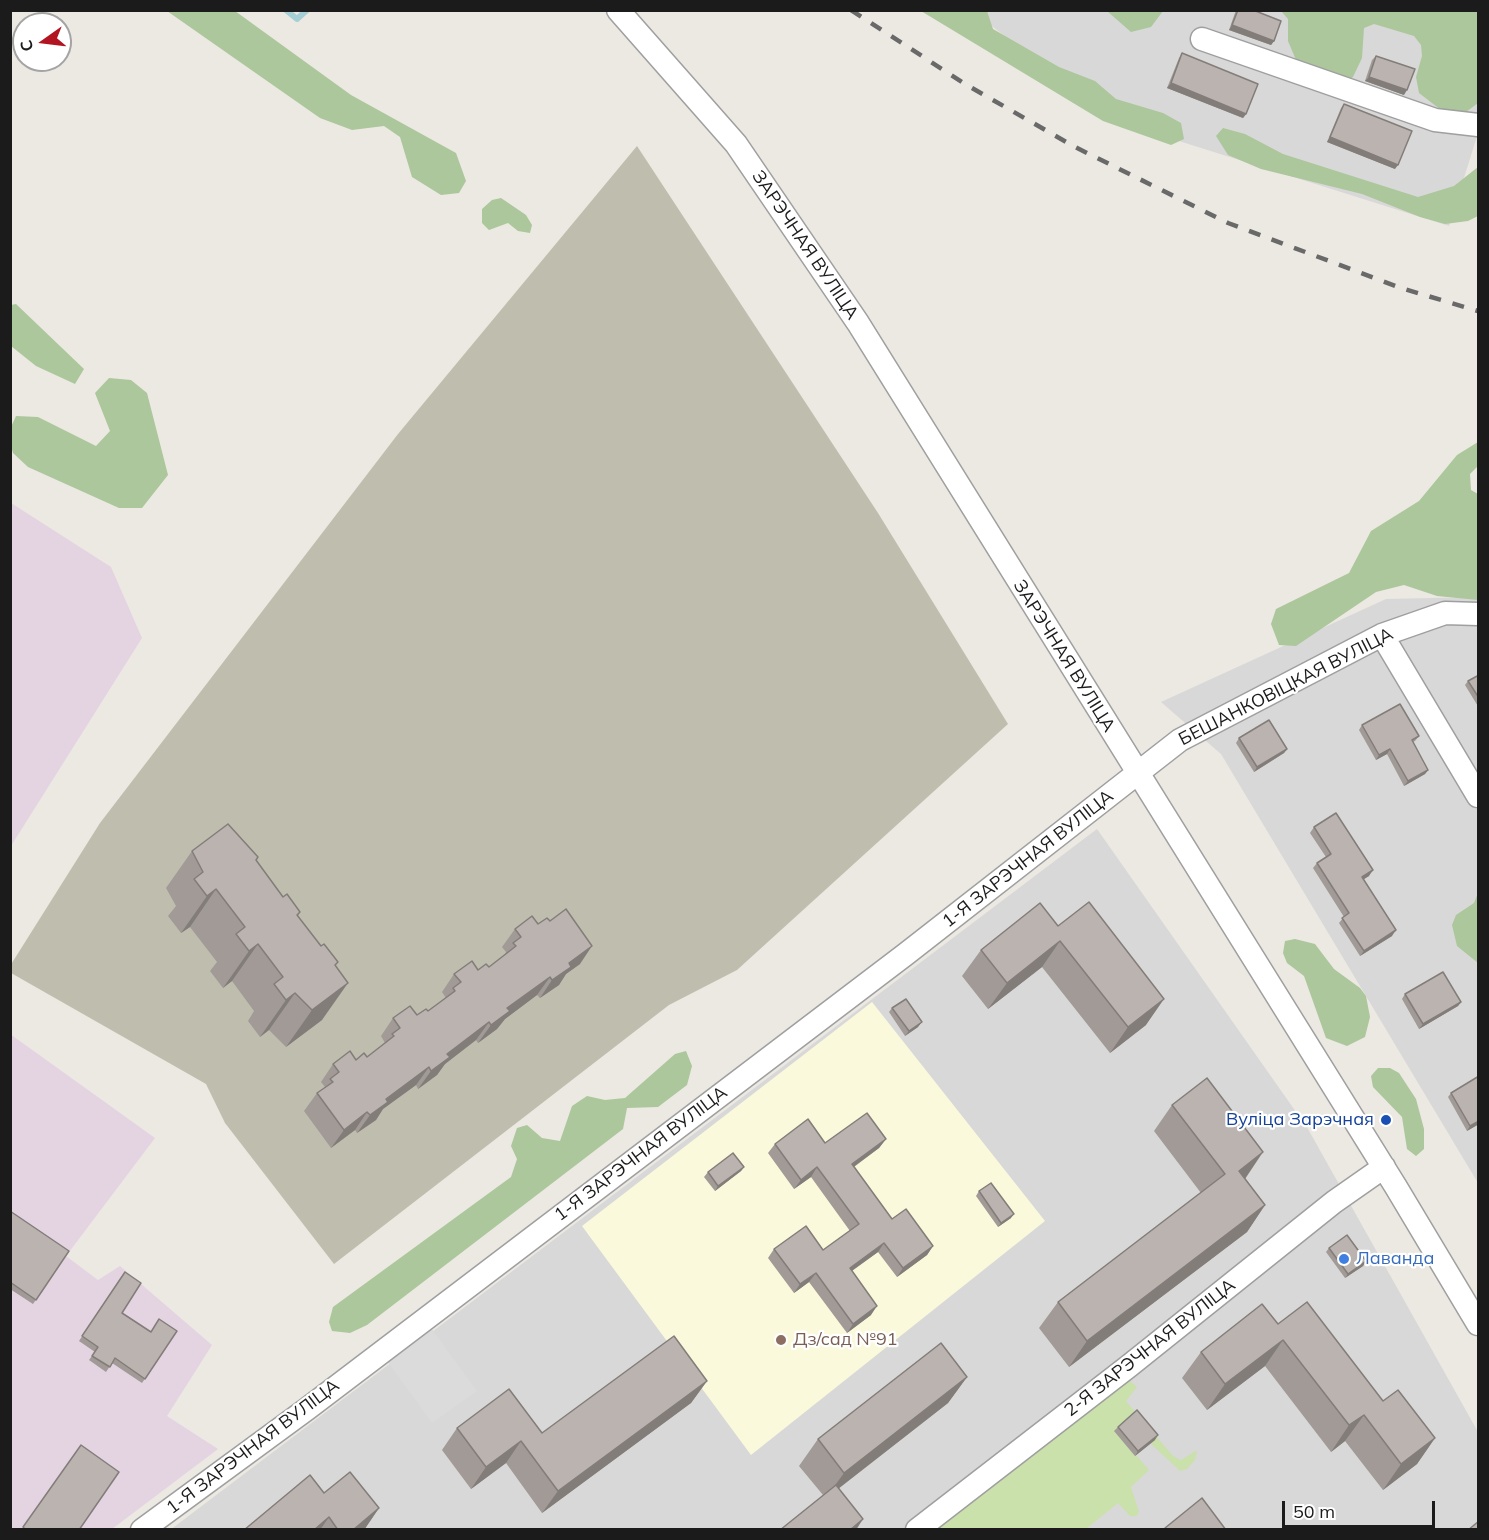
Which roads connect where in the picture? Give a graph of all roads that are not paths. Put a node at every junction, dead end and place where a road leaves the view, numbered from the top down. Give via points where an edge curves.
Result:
1 (618, 10) edge
2 (1202, 39) dead end
3 (1479, 125) edge
4 (1479, 614) edge
5 (1382, 635) junction
6 (1137, 774) junction
7 (1479, 796) edge
8 (1384, 1167) junction
9 (1479, 1324) edge
10 (142, 1530) edge
11 (917, 1530) edge

1 - 6 street, ЗАРЭЧНАЯ ВУЛІЦА via 743,153 858,323
2 - 3 street via 1435,120
4 - 5 street, БЕШАНКОВІЦКАЯ ВУЛІЦА via 1445,613
5 - 6 street, БЕШАНКОВІЦКАЯ ВУЛІЦА via 1180,740
5 - 7 street
6 - 8 street, ЗАРЭЧНАЯ ВУЛІЦА
6 - 10 street, 1-Я ЗАРЭЧНАЯ ВУЛІЦА via 906,954
8 - 9 street, ЗАРЭЧНАЯ ВУЛІЦА
8 - 11 street, 2-Я ЗАРЭЧНАЯ ВУЛІЦА via 1334,1202

